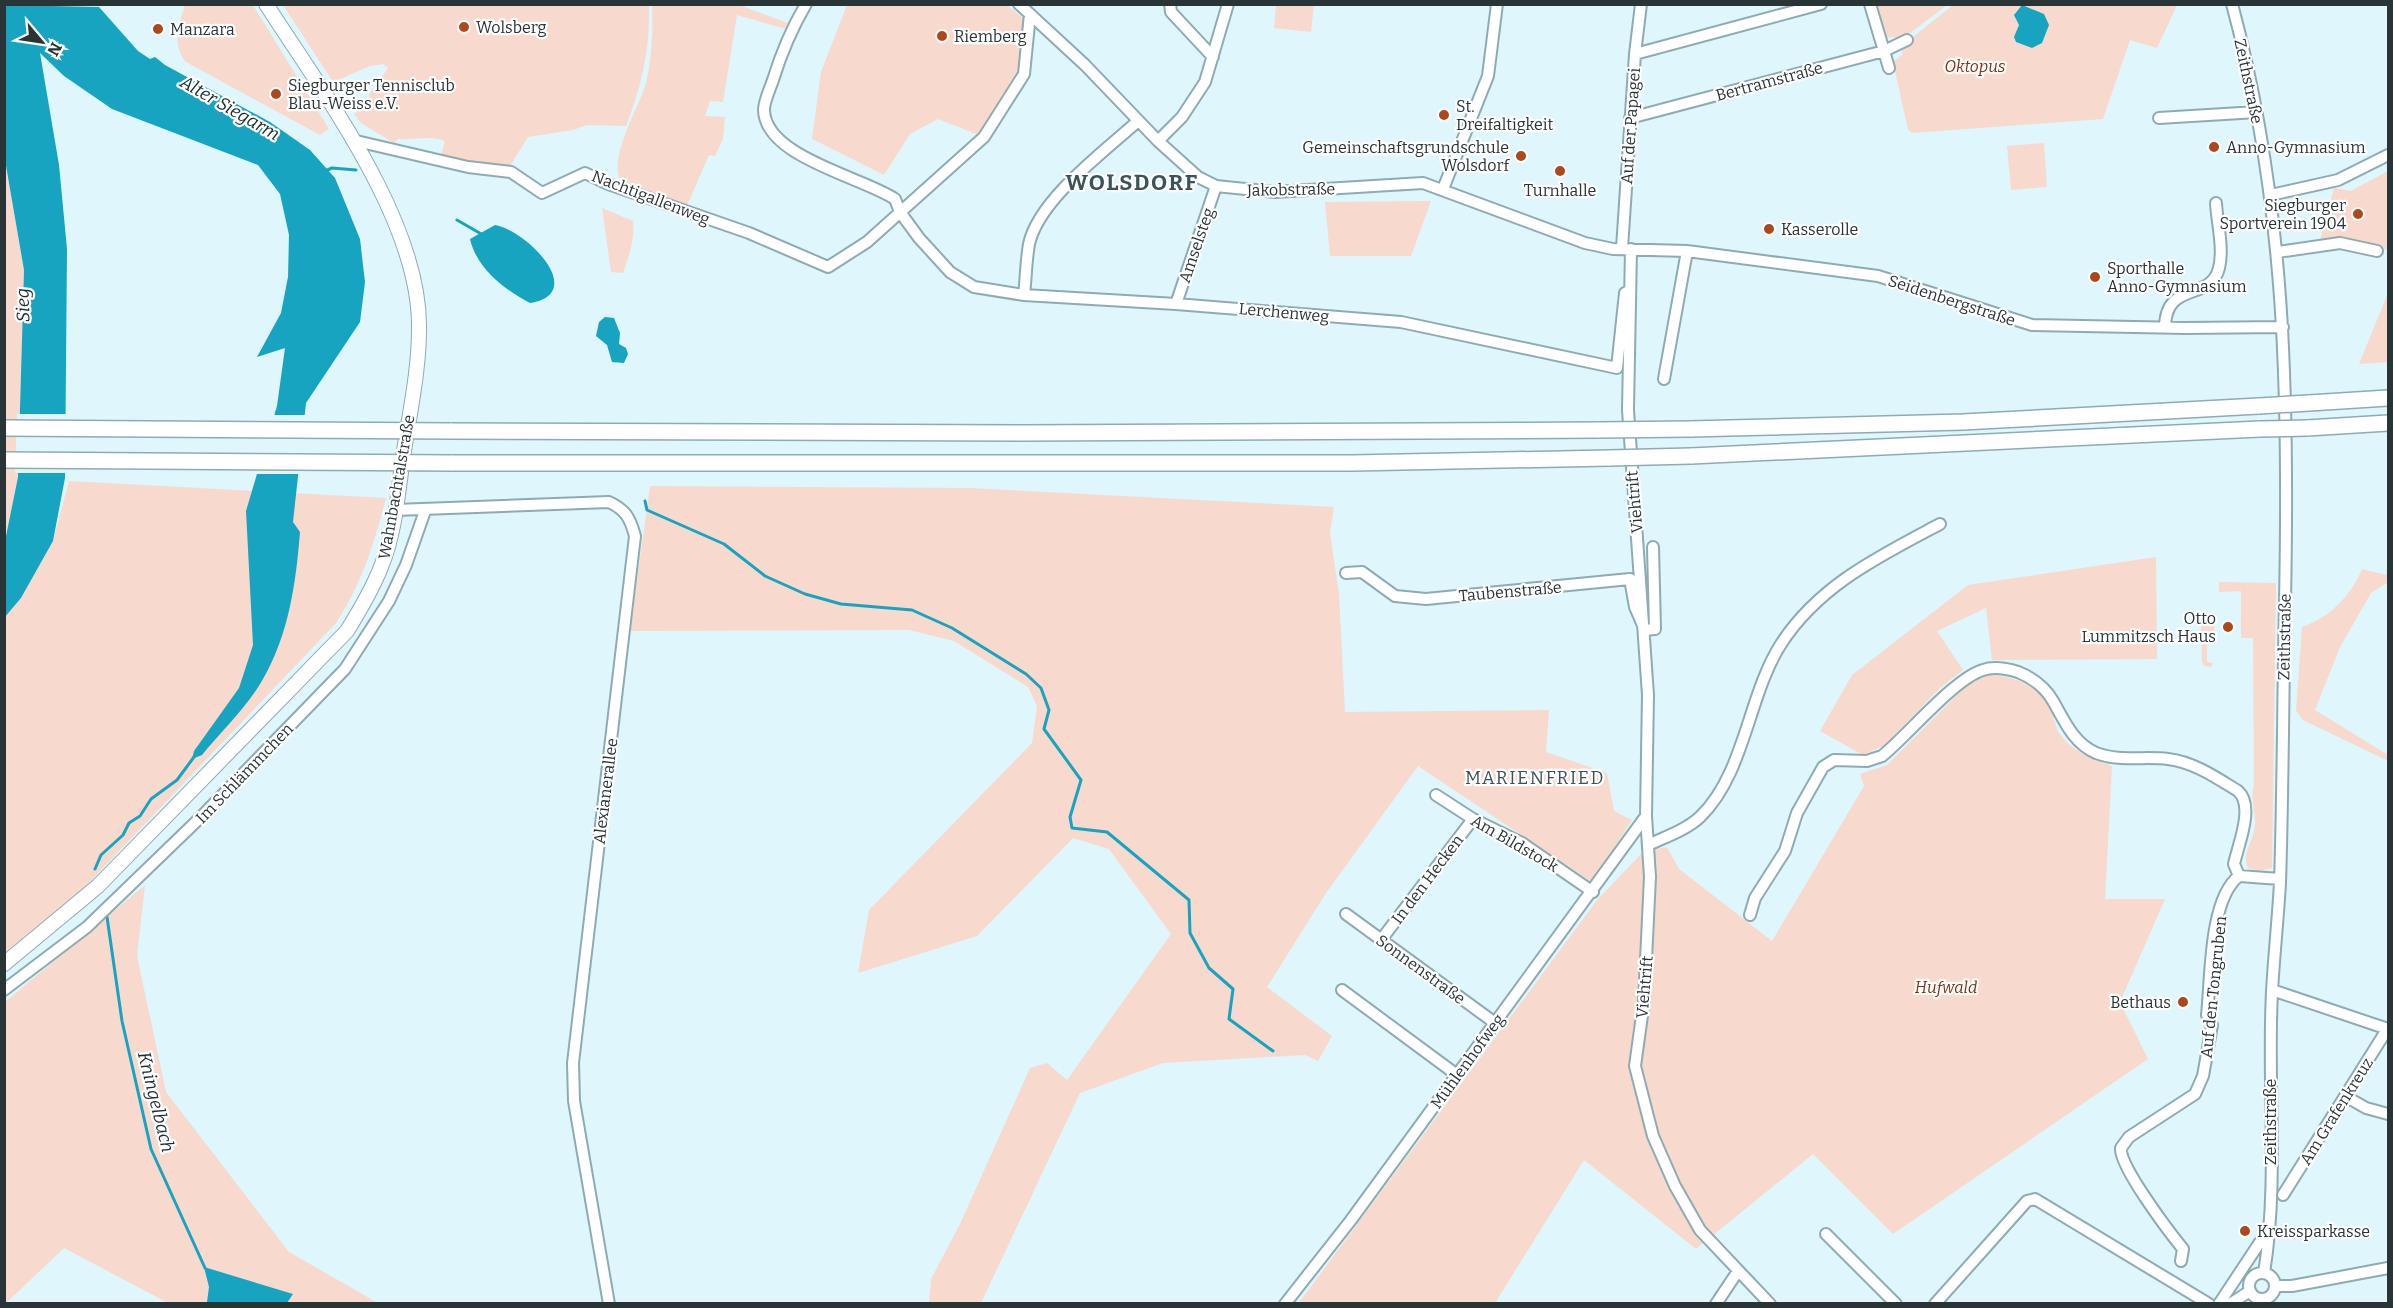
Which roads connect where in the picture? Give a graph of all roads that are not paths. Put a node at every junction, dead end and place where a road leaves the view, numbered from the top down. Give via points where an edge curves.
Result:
1 (266, 4) edge
2 (806, 4) edge
3 (1019, 4) edge
4 (1170, 4) edge
5 (1228, 4) edge
6 (1497, 4) edge
7 (1641, 4) edge
8 (1821, 4) edge
9 (1870, 4) edge
10 (2232, 4) edge
11 (2241, 4) edge
12 (1030, 14) junction
13 (2237, 24) junction
14 (1907, 40) dead end
15 (1884, 51) junction
16 (1635, 54) junction
17 (1213, 57) junction
18 (1889, 68) dead end
19 (2257, 112) junction
20 (1630, 118) junction
21 (2159, 118) dead end
22 (1138, 121) junction
23 (352, 140) junction
24 (1158, 141) junction
25 (2388, 154) edge
26 (1216, 186) junction
27 (1443, 189) junction
28 (2271, 195) junction
29 (2216, 203) dead end
30 (900, 212) junction
31 (1627, 249) junction
32 (1687, 251) junction
33 (2377, 251) dead end
34 (2278, 252) junction
35 (1629, 291) junction
36 (1024, 295) junction
37 (1176, 304) junction
38 (2283, 327) junction
39 (2166, 328) junction
40 (1664, 379) dead end
41 (2388, 390) edge
42 (2388, 398) edge
43 (2338, 400) junction
44 (1628, 410) joint
45 (2388, 423) edge
46 (4, 428) edge
47 (4, 460) edge
48 (395, 510) junction
49 (425, 511) junction
50 (1940, 524) dead end
51 (1653, 547) dead end
52 (1346, 573) dead end
53 (1645, 630) junction
54 (1436, 795) dead end
55 (1647, 816) junction
56 (1473, 819) junction
57 (1648, 845) junction
58 (2240, 876) junction
59 (2280, 879) junction
60 (1593, 892) junction
61 (1346, 914) dead end
62 (1750, 915) dead end
63 (1381, 940) junction
64 (4, 964) edge
65 (4, 990) edge
66 (1342, 990) dead end
67 (2272, 990) junction
68 (1495, 1023) junction
69 (2388, 1028) edge
70 (1457, 1075) junction
71 (2345, 1096) junction
72 (2388, 1114) edge
73 (2283, 1195) dead end
74 (2269, 1227) junction
75 (1826, 1234) dead end
76 (2181, 1261) dead end
77 (2388, 1268) edge
78 (1738, 1271) junction
79 (2264, 1273) junction
80 (2276, 1286) junction
81 (2250, 1291) junction
82 (2269, 1301) edge
83 (609, 1304) edge
84 (1285, 1304) edge
85 (1716, 1304) edge
86 (1770, 1304) edge
87 (1896, 1304) edge
88 (1935, 1304) edge
89 (2209, 1304) edge
90 (2219, 1304) edge
91 (2230, 1304) edge

1 - 23 main road, Wahnbachtalstraße
2 - 30 street, Lerchenweg via 768,94 764,111 773,135 807,158 882,190 895,199
3 - 12 street, Jakobstraße
4 - 17 street via 1171,12
5 - 17 street
6 - 27 street via 1488,76
7 - 16 street, Auf der Papagei
8 - 16 street
9 - 15 street
10 - 13 street, Zeithstraße
11 - 13 street
12 - 22 street, Jakobstraße
12 - 30 street via 1024,74 984,137
13 - 19 street, Zeithstraße
14 - 15 street, Bertramstraße
15 - 18 street
15 - 20 street, Bertramstraße
16 - 20 street, Auf der Papagei
17 - 24 street via 1205,82 1182,117
19 - 21 street
19 - 28 street, Zeithstraße
20 - 31 street, Auf der Papagei
22 - 24 street, Jakobstraße
22 - 36 street via 1045,210 1029,243
23 - 30 street, Nachtigallenweg via 468,167 511,172 542,193 585,172 828,267 867,242
23 - 48 main road, Wahnbachtalstraße via 396,221 407,251 420,328
24 - 26 street, Jakobstraße via 1198,177
25 - 28 street via 2338,180
26 - 27 street, Jakobstraße via 1275,192 1423,183
26 - 37 street, Amselsteg
27 - 31 street, Jakobstraße via 1585,243
28 - 34 street, Zeithstraße
29 - 39 street via 2219,270 2210,282 2172,302 2165,311
30 - 36 street, Lerchenweg via 950,272 974,287
31 - 32 street, Seidenbergstraße
31 - 35 street, Auf der Papagei
32 - 39 street, Seidenbergstraße via 1878,276 2032,325
32 - 40 street
33 - 34 street via 2340,243
34 - 38 street, Zeithstraße
35 - 37 street, Lerchenweg via 1625,293 1617,368 1401,322
35 - 44 street, Auf der Papagei
36 - 37 street, Lerchenweg
38 - 39 street, Seidenbergstraße
38 - 59 street, Zeithstraße via 2287,490
41 - 43 highway
42 - 43 highway
43 - 46 highway, bridge via 1963,422 1690,429 1035,433
44 - 53 street, Viehtrift
45 - 47 highway, bridge via 1690,456 1353,463
48 - 49 street, Alexianerallee
48 - 64 main road, Wahnbachtalstraße via 382,565 367,599 346,631 98,886
49 - 65 street, Im Schlämmchen via 390,602 345,669 87,927
49 - 83 street, Alexianerallee via 609,502 623,509 635,536 573,1063 574,1101
50 - 57 street via 1834,585 1809,607 1768,666 1725,781 1713,801 1699,818
51 - 53 street, Viehtrift via 1655,629
52 - 53 street, Taubenstraße via 1362,572 1395,596 1426,599 1630,579 1635,608
53 - 55 street, Viehtrift
54 - 56 street, Am Bildstock
55 - 57 street, Viehtrift
55 - 60 street, Mühlenhofweg
56 - 60 street, Am Bildstock via 1522,843
56 - 63 street, In den Hecken
57 - 78 street, Viehtrift via 1647,949 1635,1066 1639,1086 1653,1136 1675,1186 1700,1230
58 - 59 street
58 - 62 street via 2234,864 2246,808 2238,791 2188,763 2096,753 2077,740 2052,699 2033,678 2007,668 1983,670 1963,681 1882,756 1867,761 1833,760 1823,767 1797,813 1785,851 1755,898
58 - 76 street, Auf den Tongruben via 2230,883 2218,914 2207,1015 2212,1025 2200,1085 2190,1099 2129,1137 2121,1148 2126,1165 2161,1222 2183,1249
59 - 67 street, Zeithstraße
60 - 68 street, Mühlenhofweg
61 - 63 street, Sonnenstraße
63 - 68 street, Sonnenstraße
66 - 70 street
67 - 69 street
67 - 74 street, Zeithstraße
68 - 70 street, Mühlenhofweg
69 - 71 street, Am Grafenkreuz
70 - 84 street, Mühlenhofweg
71 - 72 street
71 - 73 street, Am Grafenkreuz
74 - 79 street, Zeithstraße
74 - 90 street
75 - 87 street
77 - 80 street
78 - 85 street
78 - 86 street, Viehtrift
79 - 80 street via 2272,1277
79 - 81 street via 2252,1278
80 - 82 street
81 - 82 street
81 - 91 street
88 - 89 street via 2027,1201 2035,1198

